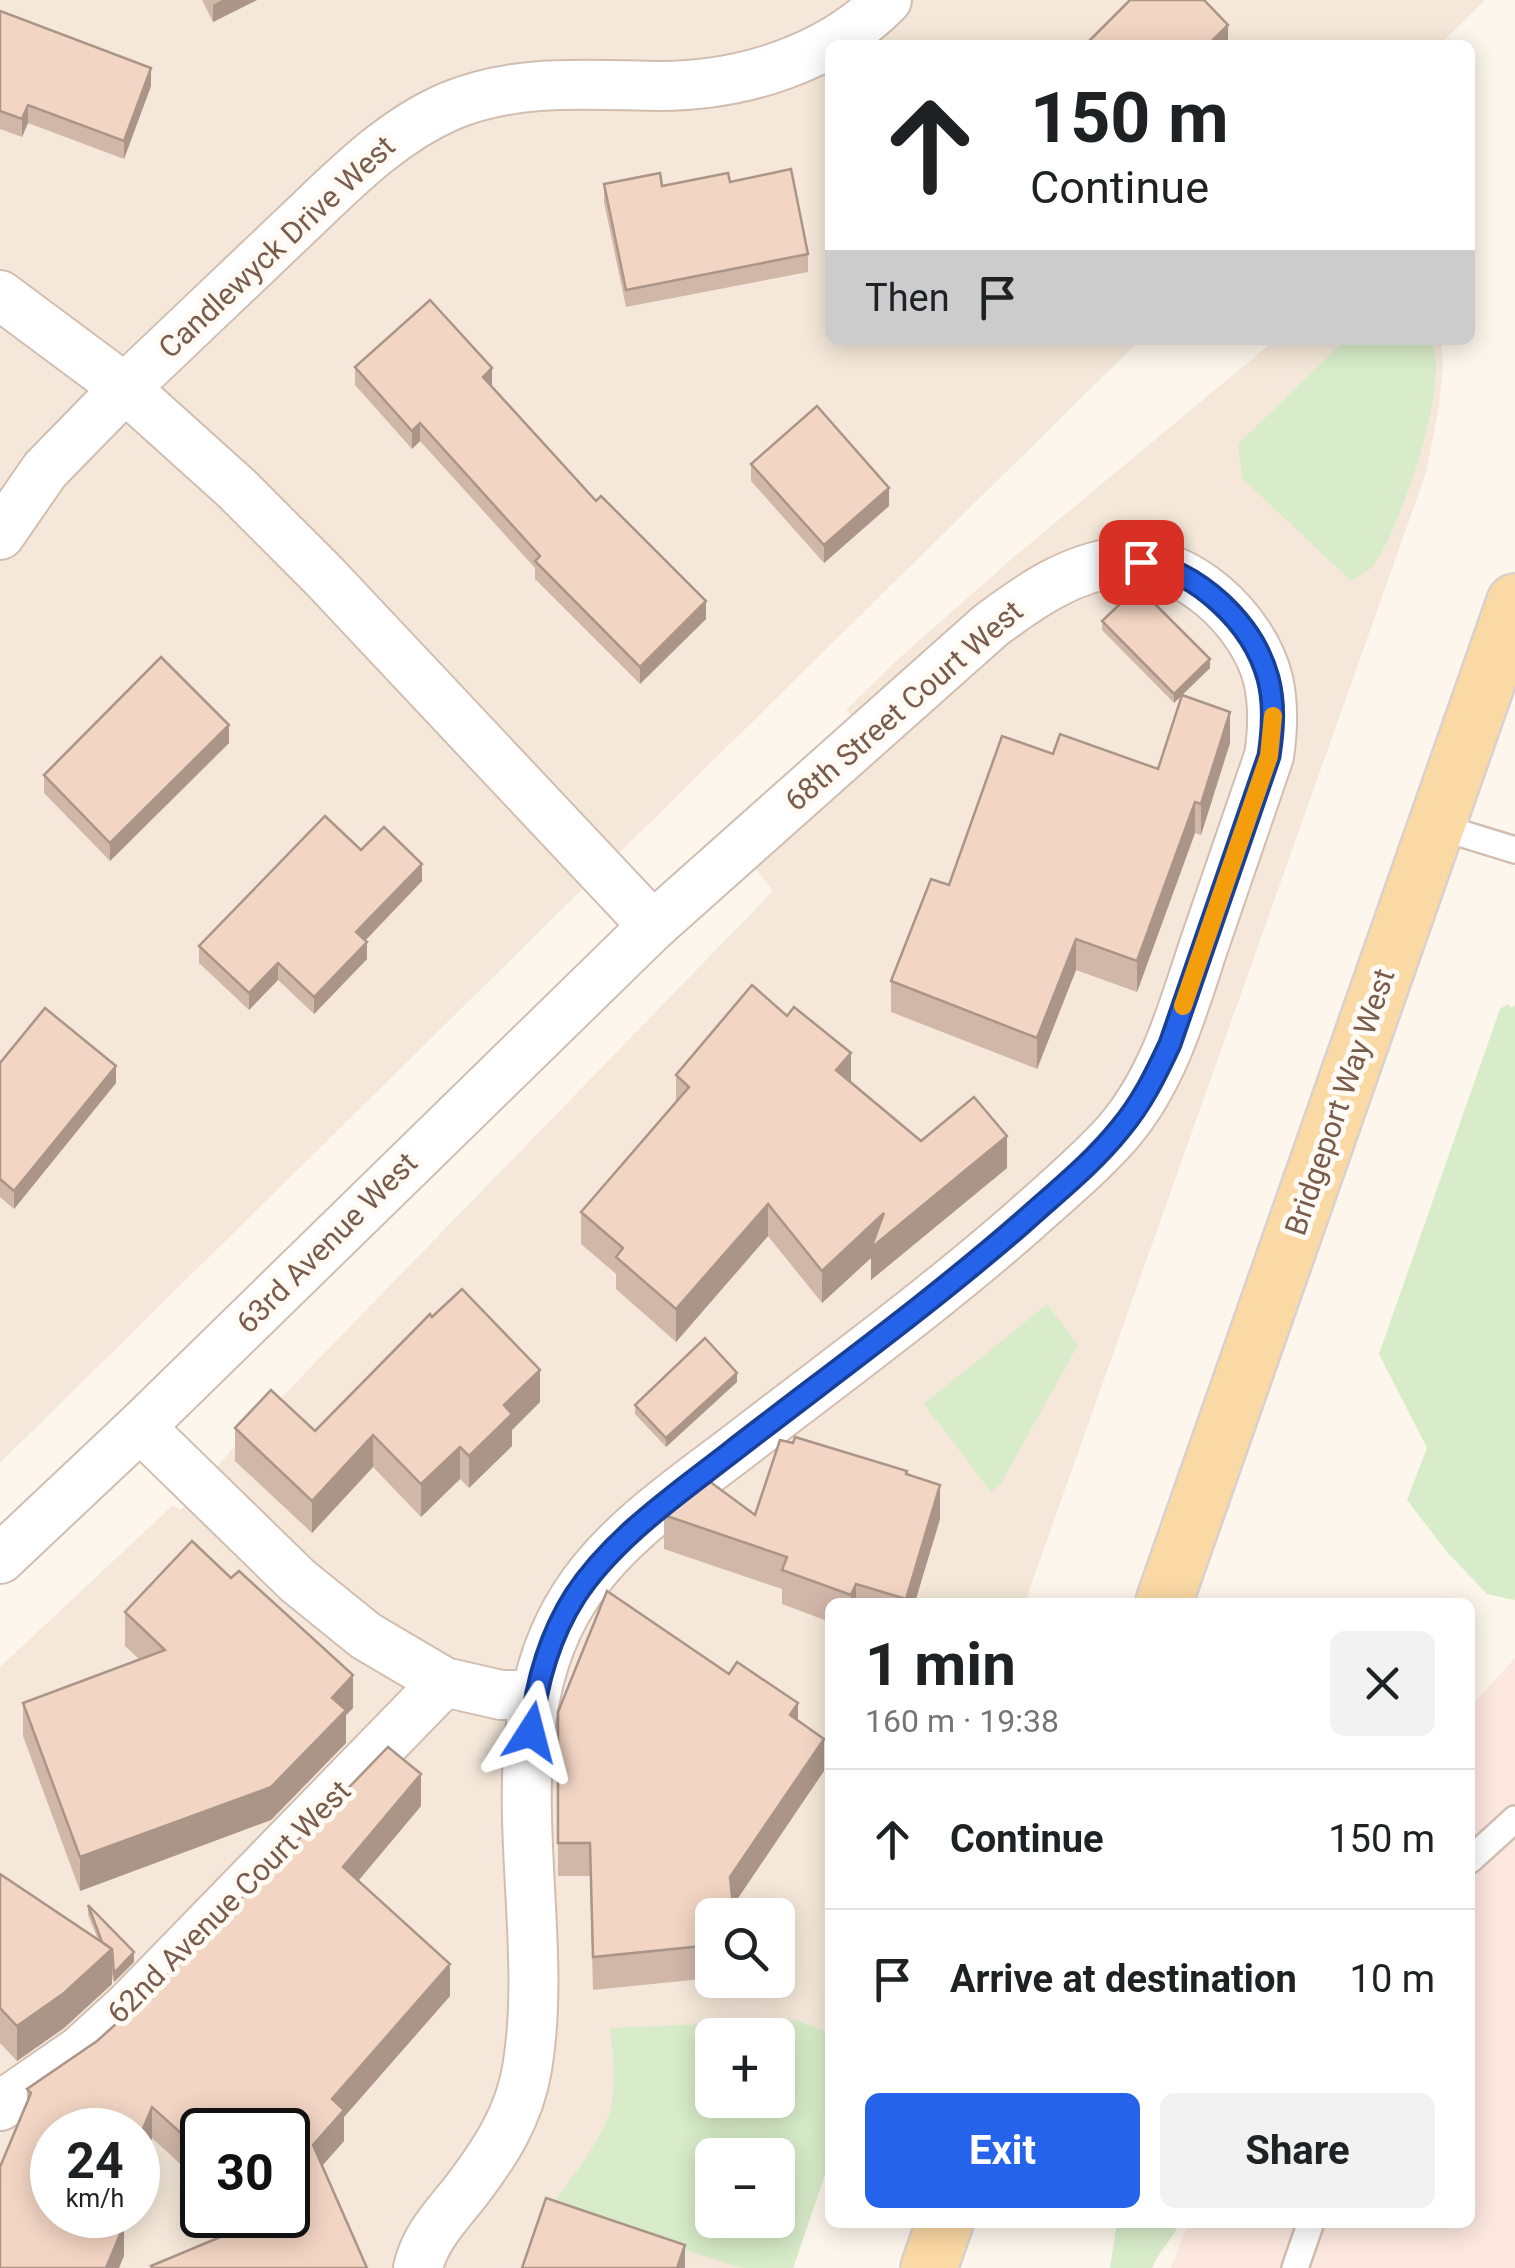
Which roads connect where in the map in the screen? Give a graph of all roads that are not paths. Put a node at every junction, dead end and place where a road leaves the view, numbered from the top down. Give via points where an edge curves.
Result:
1 (887, 0) edge
2 (837, 40) edge
3 (825, 46) edge
4 (0, 294) edge
5 (126, 388) junction
6 (0, 535) edge
7 (1515, 602) edge
8 (1437, 826) junction
9 (1515, 850) edge
10 (653, 926) junction
11 (140, 1427) junction
12 (0, 1559) edge
13 (1165, 1598) edge
14 (444, 1682) junction
15 (535, 1694) junction
16 (1515, 1818) edge
17 (1475, 1855) edge
18 (0, 2106) edge
19 (943, 2228) edge
20 (1309, 2228) edge
21 (418, 2268) edge
22 (929, 2268) edge
23 (1295, 2268) edge

1 - 2 street, Candlewyck Drive West
3 - 5 street, Candlewyck Drive West via 756,73 698,84 528,86 470,99 424,119 350,174
4 - 5 street
5 - 6 street, Candlewyck Drive West via 45,470
5 - 10 street via 323,574
7 - 8 main road, Bridgeport Way West
8 - 9 lane
8 - 13 main road, Bridgeport Way West
10 - 11 street, 63rd Avenue West
10 - 15 street, 68th Street Court West via 976,638 1040,590 1121,562 1160,565 1233,616 1256,650 1273,716 1269,756 1170,1044 1139,1103 1093,1158 985,1255 618,1546 564,1614
11 - 12 street, 63rd Avenue West
11 - 14 street via 333,1612
14 - 15 street
14 - 18 street, 62nd Avenue Court West via 128,2007
15 - 21 street via 528,1774 532,2006 524,2081 497,2150 429,2239
16 - 17 lane
19 - 22 main road
20 - 23 lane

